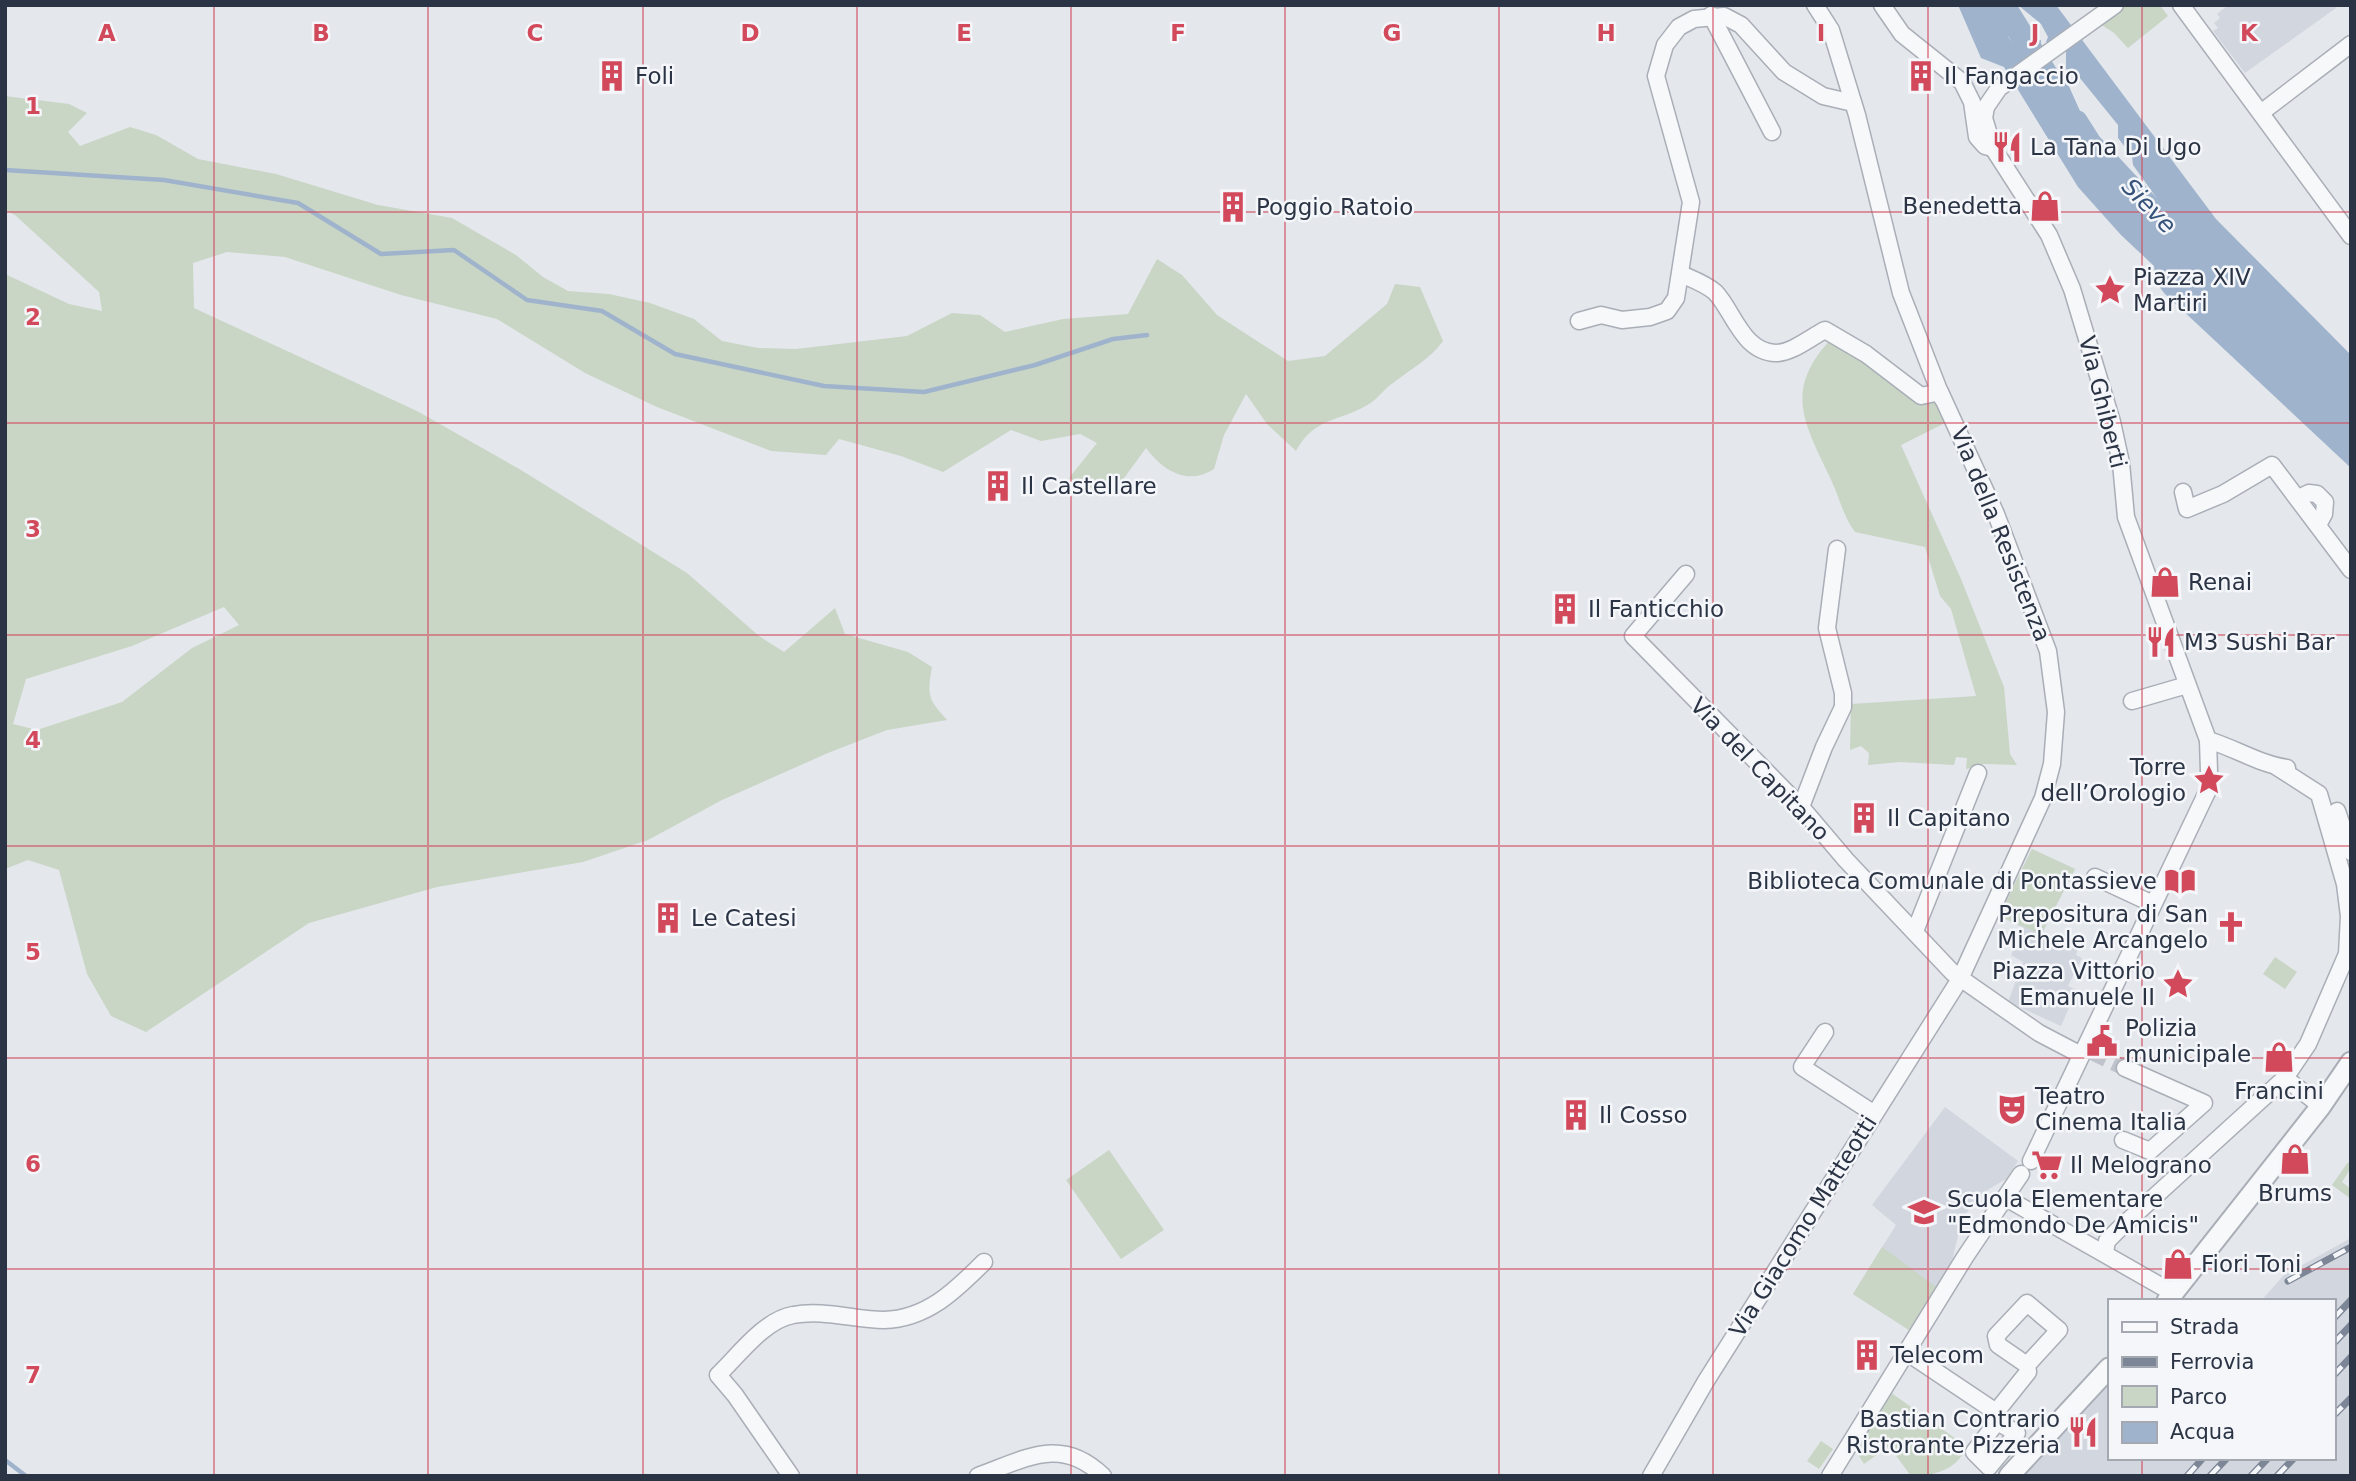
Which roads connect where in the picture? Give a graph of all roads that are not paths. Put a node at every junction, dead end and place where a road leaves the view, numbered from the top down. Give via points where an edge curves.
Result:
1 (1815, 5) edge
2 (1882, 5) edge
3 (2181, 5) edge
4 (2110, 7) edge
5 (1711, 15) junction
6 (2351, 44) edge
7 (1853, 103) junction
8 (2262, 112) junction
9 (1772, 132) dead end
10 (1993, 148) junction
11 (2351, 236) edge
12 (1681, 274) junction
13 (1579, 321) dead end
14 (1942, 398) junction
15 (2183, 492) dead end
16 (1837, 549) dead end
17 (2351, 570) edge
18 (1686, 574) dead end
19 (2187, 685) junction
20 (2132, 701) dead end
21 (2208, 740) junction
22 (2277, 767) junction
23 (2209, 772) dead end
24 (1978, 773) dead end
25 (2208, 790) dead end
26 (1801, 807) junction
27 (2351, 852) edge
28 (2095, 877) dead end
29 (2153, 904) junction
30 (1916, 931) junction
31 (1960, 979) junction
32 (1825, 1032) dead end
33 (2086, 1052) junction
34 (2351, 1062) edge
35 (2125, 1068) tunnel mouth
36 (2285, 1078) junction
37 (2321, 1106) junction
38 (1873, 1113) junction
39 (2123, 1139) dead end
40 (2006, 1198) junction
41 (2105, 1252) junction
42 (984, 1262) dead end
43 (2170, 1297) edge
44 (1908, 1353) junction
45 (2027, 1365) dead end
46 (2108, 1369) edge
47 (1835, 1469) edge
48 (791, 1476) edge
49 (978, 1476) edge
50 (1103, 1476) edge
51 (1651, 1476) edge
52 (1851, 1476) edge
53 (2009, 1476) edge

1 - 7 street via 1830,30
2 - 10 street via 1902,34 1962,82 1972,102 1977,137
3 - 8 street
4 - 10 street, Via Ghiberti via 1991,96 1984,118
5 - 7 street via 1741,25 1793,78 1823,96
5 - 9 street
5 - 12 street via 1679,27 1665,45 1656,76 1691,202
6 - 8 street
7 - 14 street via 1901,293
8 - 11 street
10 - 19 street, Via Ghiberti via 2049,235 2072,289 2112,422 2126,517
12 - 13 street via 1676,298 1667,311 1622,320 1601,315
12 - 14 street, Via della Resistenza via 1716,293 1730,318 1761,349 1789,350 1825,330 1921,396 1940,392
14 - 31 street, Via della Resistenza via 1996,514 2038,623 2054,677 2056,712 2052,764 2043,798
15 - 17 street via 2187,509 2243,484 2267,466 2277,467 2299,498 2318,494 2325,502 2318,525
16 - 26 street via 1827,628 1843,707
18 - 26 street, Via del Capitano via 1633,636
19 - 20 street
19 - 21 street, Via Ghiberti
21 - 22 street
21 - 23 street, Via Ghiberti
22 - 27 street via 2327,785
22 - 36 street via 2319,794 2345,884 2349,916 2347,954 2308,1044
24 - 30 street
25 - 29 street
26 - 30 street, Via del Capitano
28 - 29 street
29 - 33 street
30 - 31 street, Via del Capitano
31 - 33 street, Via del Capitano via 2039,1034
31 - 38 street, Via Giacomo Matteotti
32 - 38 street via 1802,1067
33 - 40 street
34 - 37 street
35 - 39 street via 2204,1103 2150,1151
36 - 37 street
36 - 41 street via 2119,1229 2107,1241
37 - 43 street
38 - 51 street, Via Giacomo Matteotti
40 - 41 street
40 - 44 street
41 - 43 street
42 - 48 street via 953,1294 910,1316 884,1320 792,1315 773,1324 718,1375
44 - 45 street via 1997,1417 2028,1372
44 - 47 street
46 - 53 street
47 - 52 street
49 - 50 street via 1047,1451 1073,1454

